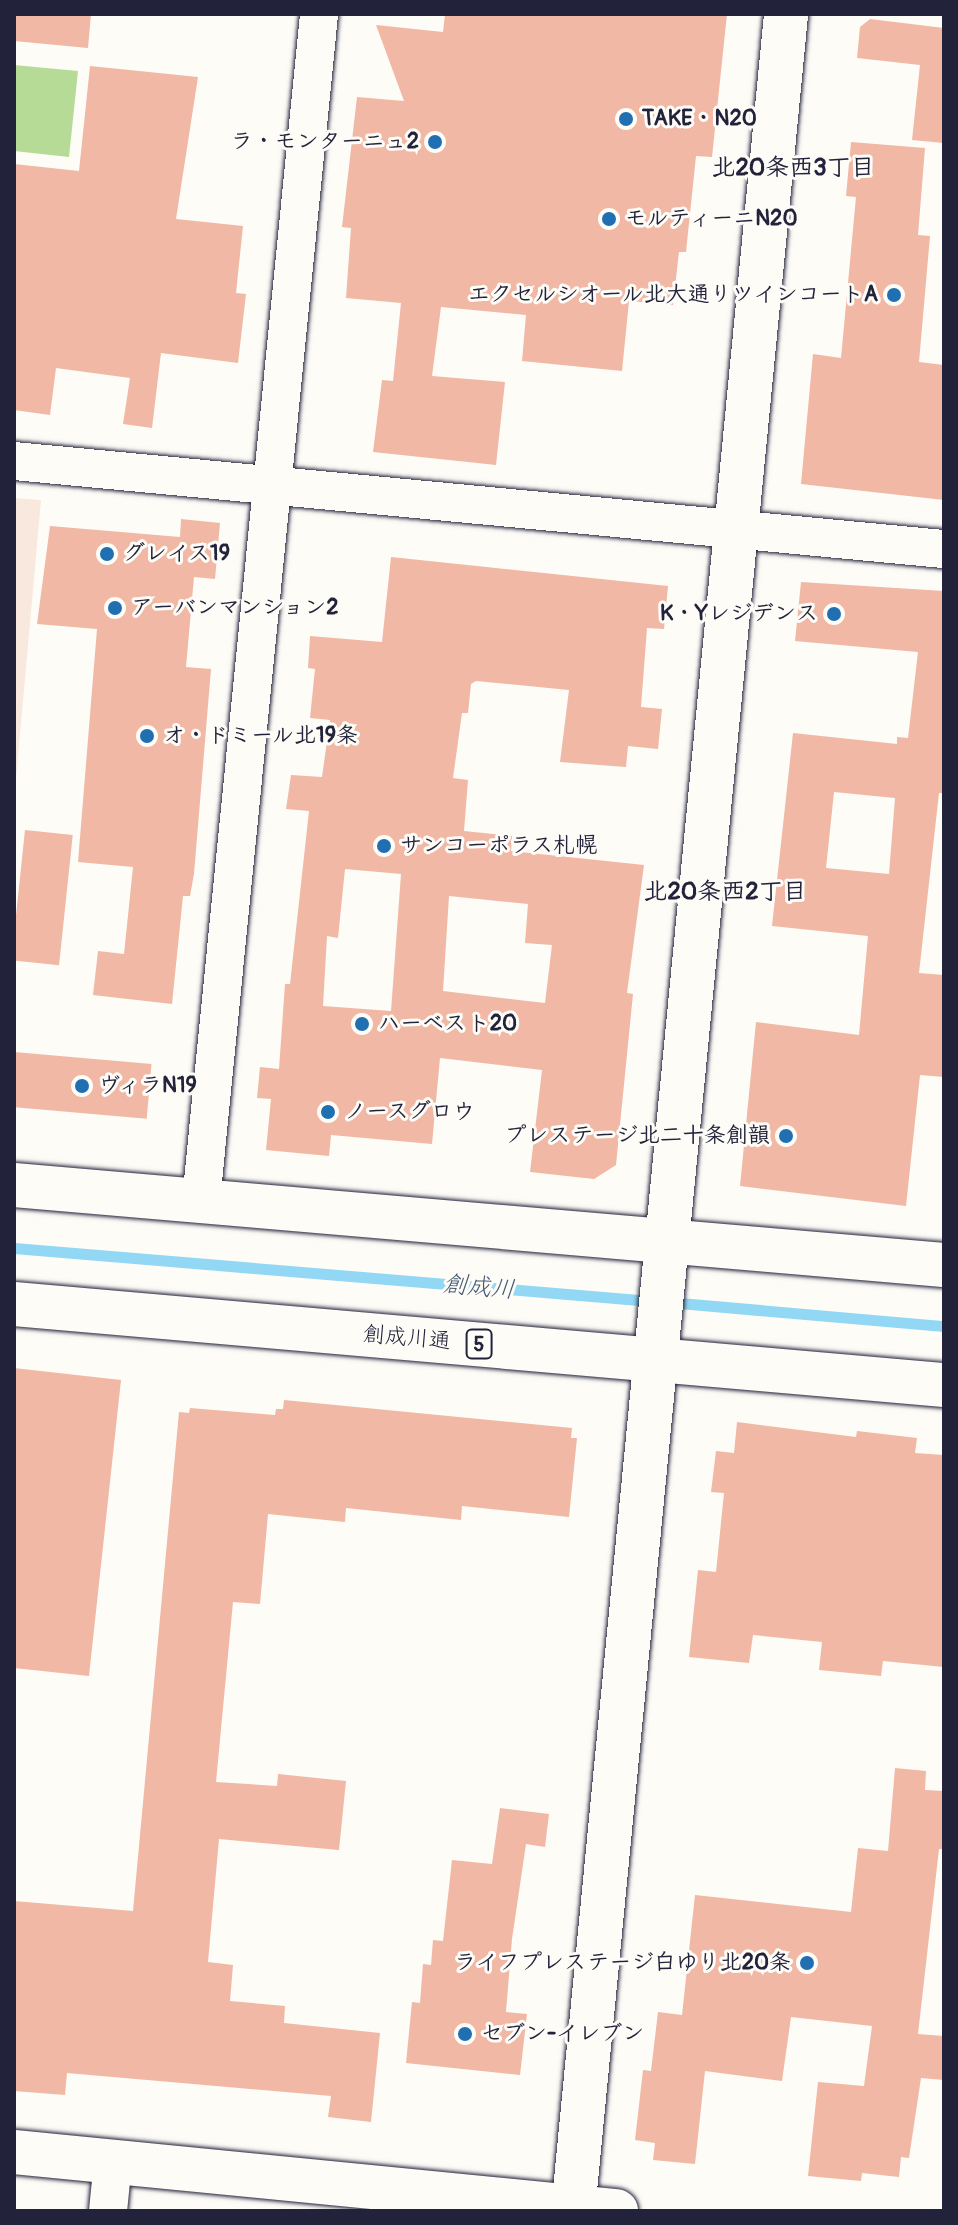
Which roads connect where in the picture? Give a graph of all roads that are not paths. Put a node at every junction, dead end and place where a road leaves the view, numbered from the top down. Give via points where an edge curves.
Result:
1 (319, 14) edge
2 (786, 14) edge
3 (14, 461) edge
4 (274, 486) junction
5 (736, 530) junction
6 (944, 549) edge
7 (14, 1185) edge
8 (201, 1201) junction
9 (666, 1257) junction
10 (944, 1265) edge
11 (14, 1304) edge
12 (658, 1347) junction
13 (944, 1385) edge
14 (14, 2152) edge
15 (113, 2161) junction
16 (588, 2210) edge
17 (108, 2211) edge

1 - 4 street
2 - 5 main road
3 - 4 street
4 - 5 street
4 - 8 street
5 - 6 street
5 - 9 main road
7 - 8 main road
8 - 9 main road
9 - 10 main road
9 - 12 main road
11 - 12 main road, 創成川通 / 5
12 - 13 main road, 創成川通 / 5
12 - 16 main road
14 - 15 main road
15 - 16 main road
15 - 17 street

